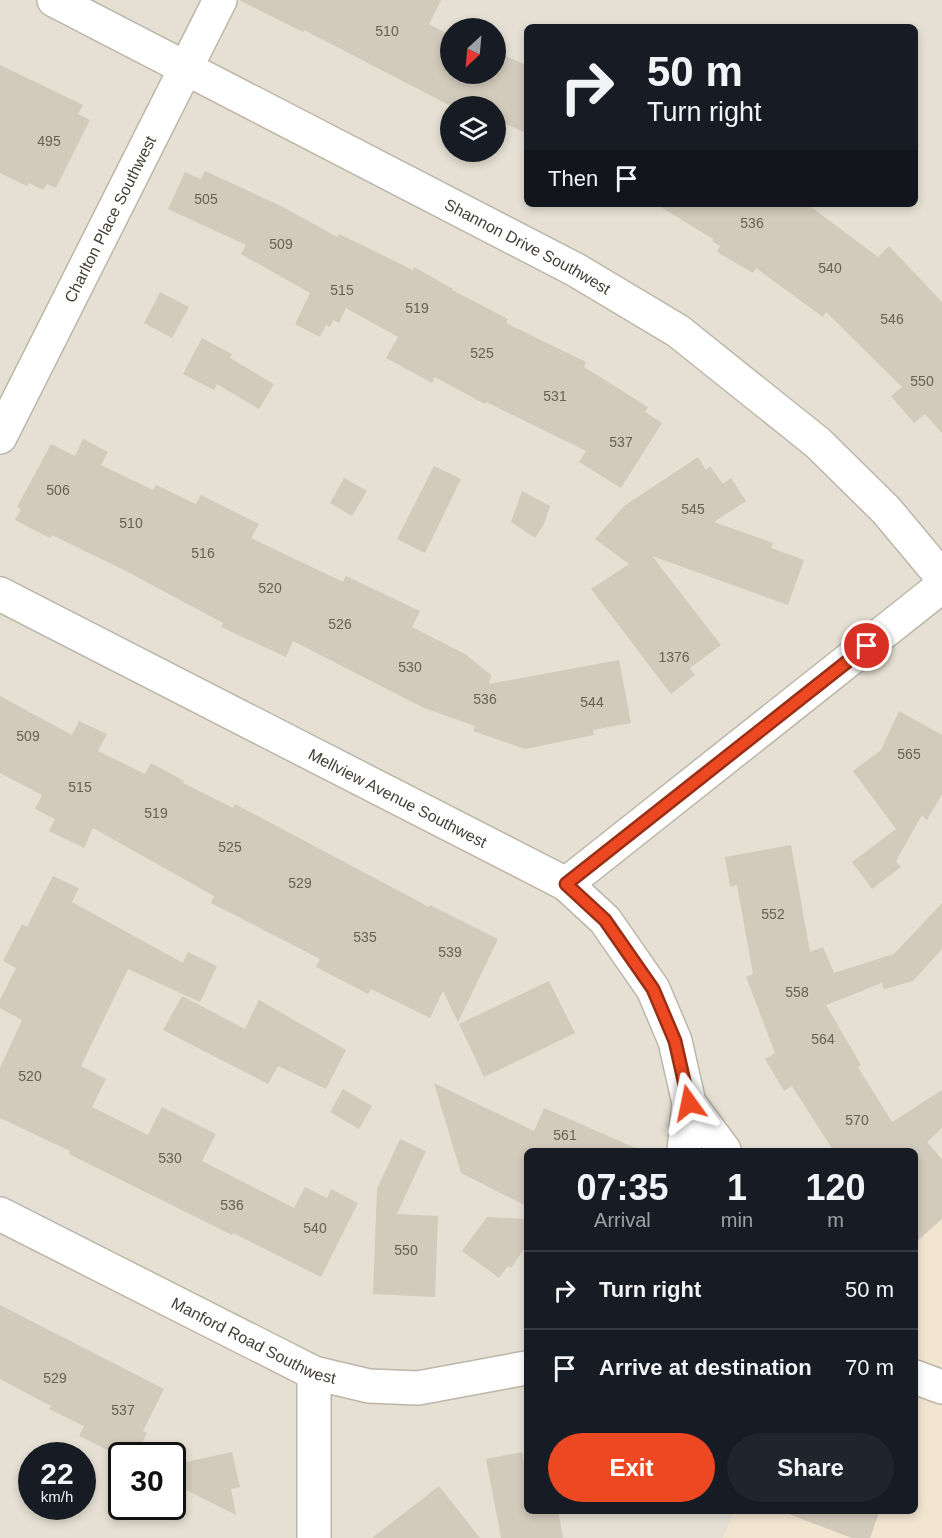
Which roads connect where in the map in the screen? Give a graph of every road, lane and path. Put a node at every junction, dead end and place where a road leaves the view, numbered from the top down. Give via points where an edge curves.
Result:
1 (54, 0) edge
2 (220, 0) edge
3 (186, 67) junction
4 (0, 437) edge
5 (942, 578) edge
6 (942, 586) edge
7 (0, 594) edge
8 (566, 884) junction
9 (689, 1103) junction
10 (684, 1148) edge
11 (723, 1148) edge
12 (0, 1214) edge
13 (524, 1368) edge
14 (314, 1373) junction
15 (314, 1538) edge

1 - 3 street, Shannon Drive Southwest
2 - 3 street, Charlton Place Southwest
3 - 4 street, Charlton Place Southwest
3 - 5 street, Shannon Drive Southwest via 576,270 678,331 818,443 886,510
6 - 8 street
7 - 8 street, Mellview Avenue Southwest
8 - 9 street, Mellview Avenue Southwest via 605,920 653,989 675,1041
9 - 10 street, Mellview Avenue Southwest
9 - 11 street, Mellview Avenue Southwest
12 - 14 street, Manford Road Southwest
13 - 14 street, Manford Road Southwest via 418,1388 369,1386
14 - 15 street

